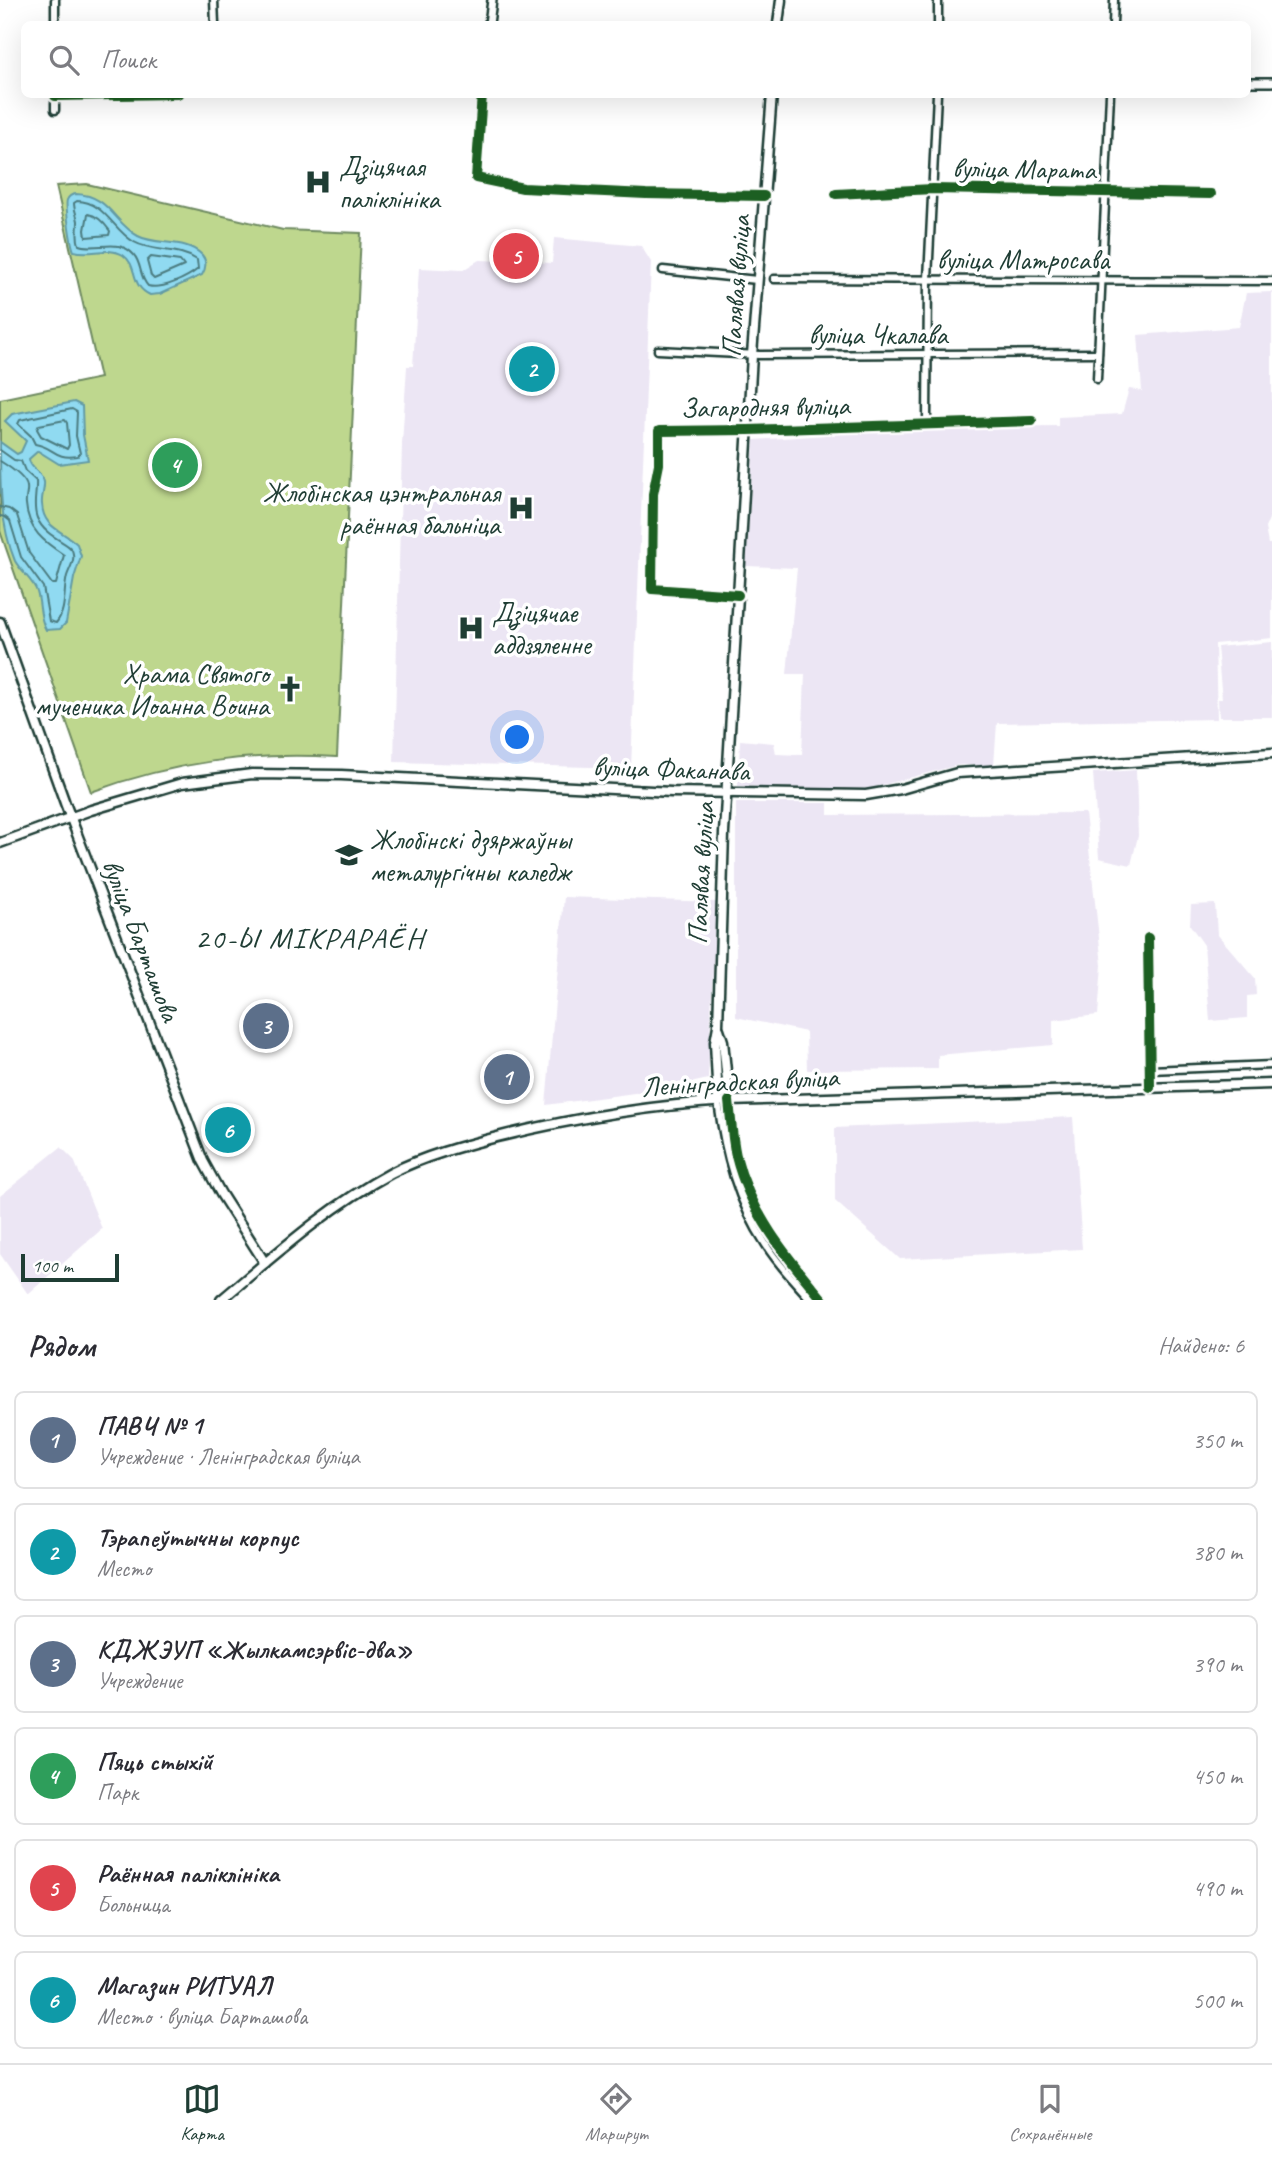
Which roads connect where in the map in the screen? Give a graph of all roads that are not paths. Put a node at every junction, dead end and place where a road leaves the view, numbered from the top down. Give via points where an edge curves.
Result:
1 (55, 0) edge
2 (214, 0) edge
3 (492, 0) edge
4 (781, 0) edge
5 (938, 0) edge
6 (1114, 0) edge
7 (55, 21) edge
8 (215, 21) edge
9 (489, 21) edge
10 (778, 21) edge
11 (938, 21) edge
12 (1113, 21) edge
13 (1251, 82) edge
14 (1272, 82) edge
15 (55, 98) edge
16 (482, 98) edge
17 (772, 98) edge
18 (937, 98) edge
19 (1110, 98) edge
20 (55, 110) dead end
21 (933, 189) junction
22 (1107, 192) junction
23 (836, 194) dead end
24 (1212, 194) dead end
25 (764, 196) junction
26 (663, 270) dead end
27 (774, 279) dead end
28 (928, 279) junction
29 (757, 280) junction
30 (1100, 280) junction
31 (1272, 281) edge
32 (658, 350) dead end
33 (1098, 353) junction
34 (752, 355) junction
35 (926, 355) junction
36 (1097, 379) dead end
37 (1032, 421) dead end
38 (927, 424) junction
39 (748, 430) junction
40 (738, 595) junction
41 (0, 622) edge
42 (1272, 753) edge
43 (727, 793) junction
44 (71, 817) junction
45 (0, 843) edge
46 (1148, 938) dead end
47 (718, 1026) junction
48 (1272, 1065) edge
49 (1150, 1070) junction
50 (1272, 1084) edge
51 (1150, 1087) junction
52 (729, 1101) junction
53 (718, 1102) junction
54 (265, 1263) junction
55 (220, 1300) edge
56 (811, 1300) edge
57 (823, 1300) edge

1 - 7 street
2 - 8 street
3 - 9 street
4 - 10 main road
5 - 11 street
6 - 12 street
13 - 14 street
15 - 20 street
16 - 25 street via 476,178 523,188
17 - 25 main road, Палявая вуліца
18 - 21 street
19 - 22 street
21 - 22 street, вуліца Марата
21 - 23 street, вуліца Марата
21 - 28 street
22 - 24 street, вуліца Марата
22 - 30 street
25 - 29 main road, Палявая вуліца
26 - 29 street
27 - 28 street, вуліца Матросава
28 - 30 street, вуліца Матросава
28 - 35 street
29 - 34 main road, Палявая вуліца
30 - 31 street, вуліца Матросава
30 - 33 street
32 - 34 street, вуліца Чкалава
33 - 35 street, вуліца Чкалава
33 - 36 street
34 - 35 street, вуліца Чкалава
34 - 39 main road, Палявая вуліца
35 - 38 street
37 - 38 street, Загародняя вуліца
38 - 39 street, Загародняя вуліца
39 - 40 main road, Палявая вуліца
39 - 40 street, Загародняя вуліца via 659,431 653,494 652,589
40 - 43 main road, Палявая вуліца
41 - 44 main road, вуліца Барташова
42 - 43 main road, вуліца Факанава via 957,773 866,795
43 - 44 main road, вуліца Факанава via 278,773 182,783
43 - 47 main road, Палявая вуліца
44 - 45 main road, вуліца Факанава
44 - 54 main road, вуліца Барташова via 203,1161
46 - 49 street
47 - 52 main road, Палявая вуліца
47 - 53 main road, Палявая вуліца
48 - 49 street
49 - 51 street
50 - 51 main road, Ленінградская вуліца
51 - 52 main road, Ленінградская вуліца
52 - 53 main road, Ленінградская вуліца
52 - 57 street via 736,1154 753,1205
53 - 54 main road, Ленінградская вуліца via 580,1118 443,1152 361,1190
53 - 56 street via 727,1156 746,1210 767,1247
54 - 55 main road, Ленінградская вуліца

